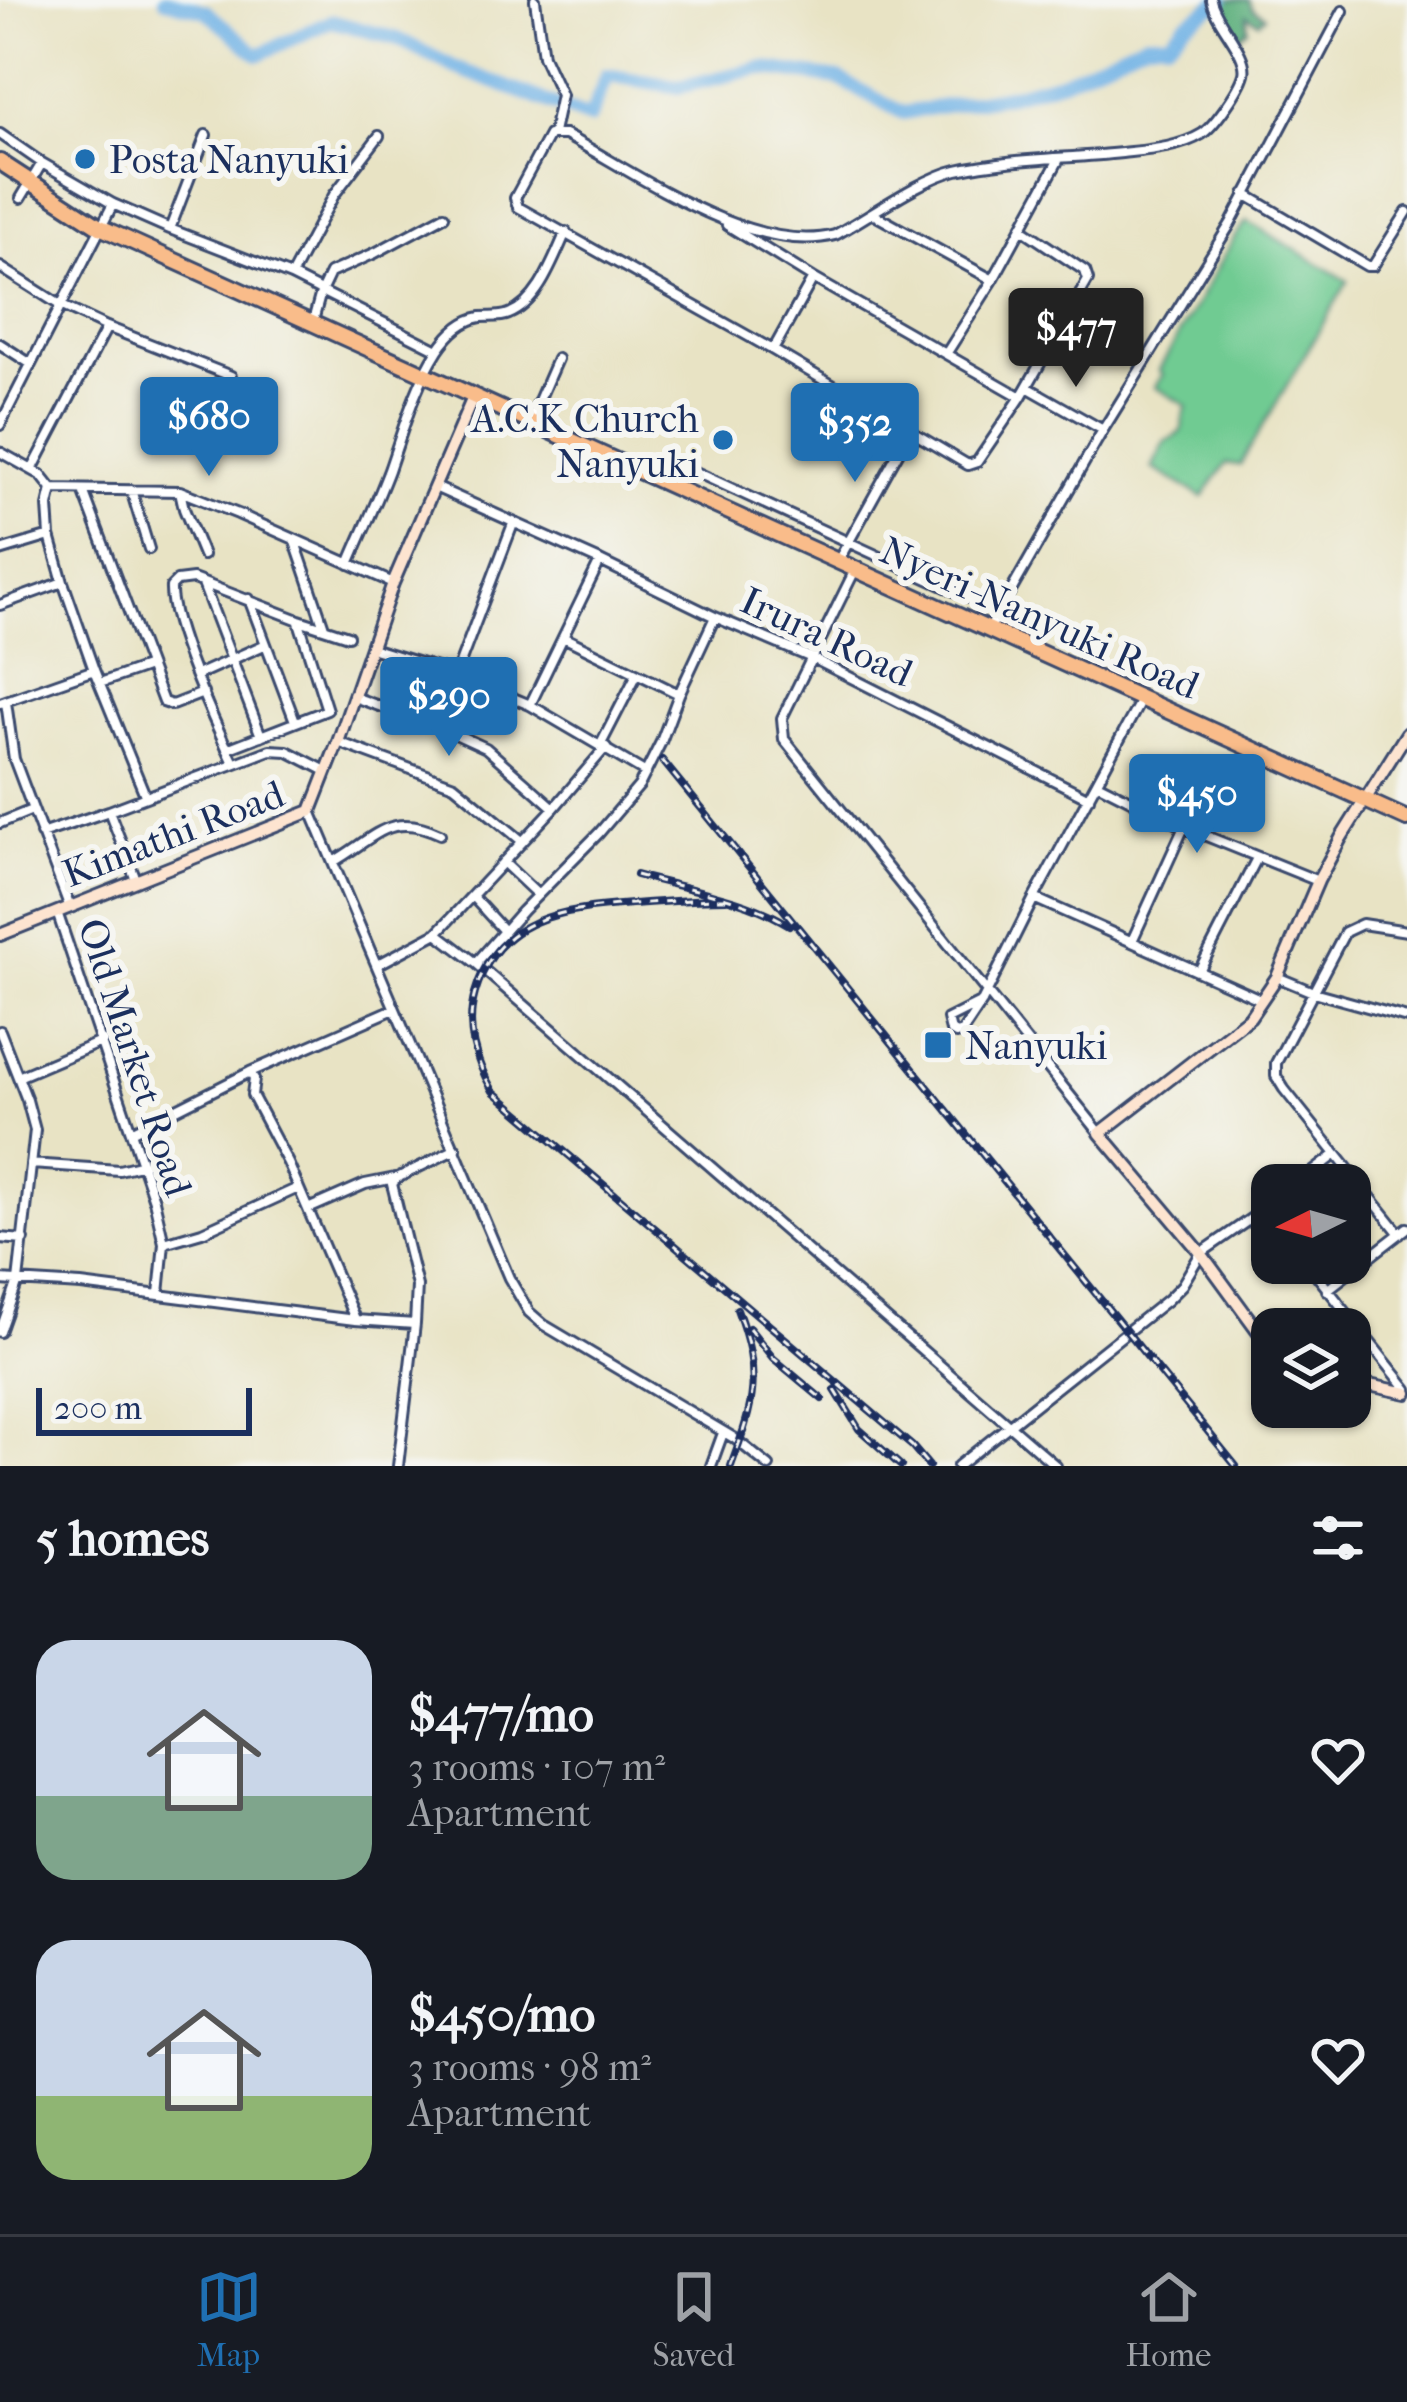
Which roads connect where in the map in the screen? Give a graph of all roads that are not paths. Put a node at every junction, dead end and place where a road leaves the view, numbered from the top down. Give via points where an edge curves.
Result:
1 (535, 0) edge
2 (1212, 5) edge
3 (1343, 11) dead end
4 (554, 133) junction
5 (0, 134) edge
6 (206, 134) dead end
7 (379, 136) dead end
8 (1059, 160) junction
9 (0, 162) edge
10 (42, 163) junction
11 (33, 182) junction
12 (1245, 194) junction
13 (21, 198) dead end
14 (113, 204) junction
15 (1407, 212) edge
16 (873, 214) junction
17 (444, 215) dead end
18 (719, 219) junction
19 (100, 227) junction
20 (1022, 229) junction
21 (170, 230) junction
22 (566, 232) junction
23 (0, 267) edge
24 (290, 276) junction
25 (813, 278) junction
26 (993, 280) junction
27 (321, 292) junction
28 (60, 305) junction
29 (312, 322) junction
30 (107, 327) junction
31 (0, 344) edge
32 (438, 350) junction
33 (772, 350) junction
34 (946, 354) junction
35 (557, 359) dead end
36 (31, 364) junction
37 (426, 374) junction
38 (231, 376) dead end
39 (1027, 387) junction
40 (1021, 397) junction
41 (480, 398) junction
42 (530, 421) junction
43 (0, 424) edge
44 (1103, 430) junction
45 (910, 431) junction
46 (0, 452) edge
47 (32, 470) junction
48 (664, 482) junction
49 (434, 487) junction
50 (52, 489) junction
51 (131, 490) junction
52 (180, 491) junction
53 (83, 492) junction
54 (513, 524) junction
55 (50, 536) junction
56 (294, 538) junction
57 (848, 543) junction
58 (149, 549) dead end
59 (0, 551) edge
60 (203, 555) dead end
61 (600, 561) junction
62 (838, 561) junction
63 (349, 564) junction
64 (855, 570) junction
65 (928, 580) junction
66 (63, 582) junction
67 (393, 583) junction
68 (203, 584) junction
69 (249, 598) junction
70 (920, 598) junction
71 (0, 605) edge
72 (1000, 612) junction
73 (715, 617) junction
74 (298, 620) junction
75 (324, 628) junction
76 (989, 630) junction
77 (348, 636) dead end
78 (563, 637) junction
79 (265, 645) junction
80 (371, 649) junction
81 (812, 658) junction
82 (233, 660) junction
83 (149, 666) junction
84 (94, 670) junction
85 (456, 674) junction
86 (637, 674) junction
87 (197, 676) junction
88 (100, 683) junction
89 (203, 693) junction
90 (679, 694) junction
91 (354, 697) junction
92 (1142, 699) junction
93 (3, 702) edge
94 (530, 705) junction
95 (295, 721) junction
96 (1407, 733) edge
97 (261, 736) junction
98 (338, 742) junction
99 (603, 746) junction
100 (227, 749) junction
101 (234, 763) junction
102 (326, 771) junction
103 (646, 773) junction
104 (1096, 783) junction
105 (145, 796) junction
106 (1089, 798) junction
107 (1366, 802) junction
108 (554, 808) junction
109 (32, 810) junction
110 (310, 811) junction
111 (109, 812) junction
112 (1407, 819) edge
113 (0, 823) edge
114 (1184, 827) junction
115 (41, 834) junction
116 (440, 834) dead end
117 (522, 841) junction
118 (1257, 858) junction
119 (333, 862) junction
120 (502, 862) junction
121 (136, 880) junction
122 (1318, 881) junction
123 (538, 895) junction
124 (472, 896) junction
125 (1034, 898) junction
126 (63, 908) junction
127 (504, 931) junction
128 (1407, 931) edge
129 (437, 933) junction
130 (0, 935) edge
131 (1132, 941) junction
132 (476, 963) junction
133 (376, 965) junction
134 (1199, 971) junction
135 (1277, 977) junction
136 (1313, 992) junction
137 (984, 996) junction
138 (1262, 1000) junction
139 (394, 1009) junction
140 (1407, 1018) edge
141 (0, 1031) edge
142 (103, 1041) junction
143 (250, 1072) junction
144 (18, 1077) junction
145 (133, 1131) junction
146 (1100, 1132) junction
147 (456, 1149) junction
148 (1334, 1155) junction
149 (31, 1163) junction
150 (144, 1164) junction
151 (1323, 1164) edge
152 (397, 1178) junction
153 (298, 1188) junction
154 (308, 1209) junction
155 (1251, 1222) edge
156 (1403, 1231) edge
157 (0, 1238) edge
158 (24, 1240) junction
159 (164, 1243) junction
160 (1202, 1253) junction
161 (0, 1280) edge
162 (17, 1281) junction
163 (1322, 1284) edge
164 (1327, 1290) junction
165 (159, 1294) junction
166 (356, 1320) junction
167 (1251, 1321) edge
168 (415, 1324) junction
169 (0, 1332) edge
170 (1371, 1385) edge
171 (1407, 1391) edge
172 (1011, 1425) junction
173 (723, 1433) junction
174 (398, 1466) edge
175 (711, 1466) edge
176 (769, 1466) edge
177 (958, 1466) edge
178 (1056, 1466) edge

1 - 4 street via 543,56 560,89
2 - 8 street via 1245,68 1207,130 1171,146
3 - 12 street
4 - 18 street
4 - 22 street via 515,198
5 - 10 street
6 - 21 street
7 - 24 street via 334,195
8 - 16 street via 955,170
8 - 20 street
9 - 11 highway, Nyeri-Nanyuki Road
10 - 11 street
10 - 14 street
11 - 13 street
11 - 19 highway, Nyeri-Nanyuki Road
12 - 15 street via 1367,266
12 - 44 street
14 - 19 street
14 - 21 street
16 - 18 street via 818,238 780,237
16 - 26 street
17 - 27 street via 330,273
18 - 25 street
19 - 28 street
19 - 29 highway, Nyeri-Nanyuki Road
20 - 26 street
20 - 39 street via 1088,277
21 - 24 street
22 - 32 street via 527,299 507,315 468,321
22 - 33 street
23 - 28 street
24 - 27 street
25 - 33 street
25 - 34 street
26 - 34 street
27 - 29 street
27 - 32 street
28 - 30 street
28 - 36 street
29 - 37 highway, Nyeri-Nanyuki Road
30 - 38 street
30 - 47 street
31 - 36 street
32 - 37 street
33 - 45 street
34 - 40 street
35 - 42 street
36 - 43 street
37 - 41 highway, Nyeri-Nanyuki Road
37 - 63 street
39 - 40 street
39 - 44 street
40 - 45 street via 974,465
41 - 42 highway, Nyeri-Nanyuki Road
41 - 49 street, Kimathi Road
42 - 48 highway, Nyeri-Nanyuki Road
44 - 72 street
45 - 57 street
46 - 47 street
47 - 50 street
48 - 57 street via 670,469 686,467
48 - 62 highway, Nyeri-Nanyuki Road
49 - 54 street, Irura Road
49 - 67 street, Kimathi Road
50 - 53 street
50 - 55 street
51 - 52 street
51 - 53 street
51 - 58 street
52 - 56 street
52 - 60 street
53 - 83 street
54 - 61 street, Irura Road
54 - 85 street
55 - 59 street
55 - 66 street
56 - 63 street
56 - 75 street
57 - 62 street
57 - 65 street
61 - 73 street, Irura Road
61 - 78 street
62 - 64 highway, Nyeri-Nanyuki Road
63 - 67 street
64 - 70 highway, Nyeri-Nanyuki Road
64 - 81 street
65 - 70 street
65 - 72 street
66 - 71 street
66 - 84 street
67 - 80 street, Kimathi Road
68 - 69 street
68 - 82 street
68 - 87 street via 183,579 170,592
69 - 74 street
69 - 79 street
70 - 76 highway, Nyeri-Nanyuki Road
72 - 76 street
73 - 81 street, Irura Road
73 - 90 street
74 - 75 street
74 - 95 street via 328,708
75 - 77 street
76 - 92 highway, Nyeri-Nanyuki Road
78 - 86 street
78 - 94 street
79 - 82 street
79 - 95 street
80 - 85 street
80 - 91 street, Kimathi Road
81 - 106 street, Irura Road
81 - 137 street via 782,718 784,739
82 - 87 street
82 - 97 street
83 - 88 street
83 - 89 street via 165,705
84 - 88 street
84 - 93 street
85 - 94 street
86 - 90 street
86 - 99 street
87 - 89 street
88 - 105 street
89 - 100 street
90 - 103 street
91 - 98 street, Kimathi Road
91 - 108 street via 486,748
92 - 104 street
92 - 107 highway, Nyeri-Nanyuki Road
93 - 109 street, Old Market Road
94 - 99 street
95 - 97 street
96 - 107 street
97 - 100 street
98 - 102 street, Kimathi Road
98 - 117 street via 454,784
99 - 103 street
99 - 108 street
100 - 101 street
101 - 102 street via 277,750
101 - 105 street
102 - 110 street, Kimathi Road
103 - 123 street
104 - 106 street
104 - 114 street
105 - 111 street
106 - 125 street
107 - 112 highway, Nyeri-Nanyuki Road
107 - 122 street
108 - 117 street
109 - 113 street
109 - 115 street, Old Market Road
110 - 119 street
110 - 121 street, Kimathi Road
111 - 115 street
111 - 121 street
114 - 118 street
114 - 131 street
115 - 126 street, Old Market Road
116 - 119 street via 416,824 388,826
117 - 120 street
118 - 122 street
118 - 134 street
119 - 133 street
120 - 123 street
120 - 124 street
121 - 126 street, Kimathi Road
122 - 135 street
123 - 127 street
124 - 127 street
124 - 129 street
125 - 131 street
125 - 137 street
126 - 130 street, Kimathi Road
126 - 142 street, Old Market Road
127 - 132 street
128 - 136 street via 1362,924 1346,932
129 - 132 street
129 - 133 street
131 - 134 street
132 - 172 street
133 - 139 street
134 - 138 street
135 - 136 street
135 - 138 street
136 - 140 street
136 - 148 street via 1275,1070
137 - 137 street via 962,1032 951,1031 948,1019
137 - 146 street
138 - 146 street
139 - 143 street
139 - 147 street
141 - 144 street
142 - 144 street
142 - 145 street, Old Market Road
143 - 145 street
143 - 153 street via 252,1095
144 - 149 street via 35,1130
145 - 150 street, Old Market Road
146 - 160 street
147 - 152 street
147 - 173 street via 529,1312
148 - 151 street
148 - 156 street
149 - 150 street via 119,1170
149 - 158 street
150 - 159 street, Old Market Road
152 - 154 street
152 - 168 street via 393,1192 416,1280
153 - 154 street
153 - 159 street
154 - 166 street
155 - 160 street
156 - 164 street
157 - 158 street
158 - 162 street
159 - 165 street, Old Market Road
160 - 167 street
160 - 172 street via 1167,1300
161 - 162 street
162 - 165 street
162 - 169 street
163 - 164 street
164 - 171 street
165 - 166 street
166 - 168 street
168 - 174 street
170 - 171 street
172 - 177 street
172 - 178 street
173 - 175 street
173 - 176 street

